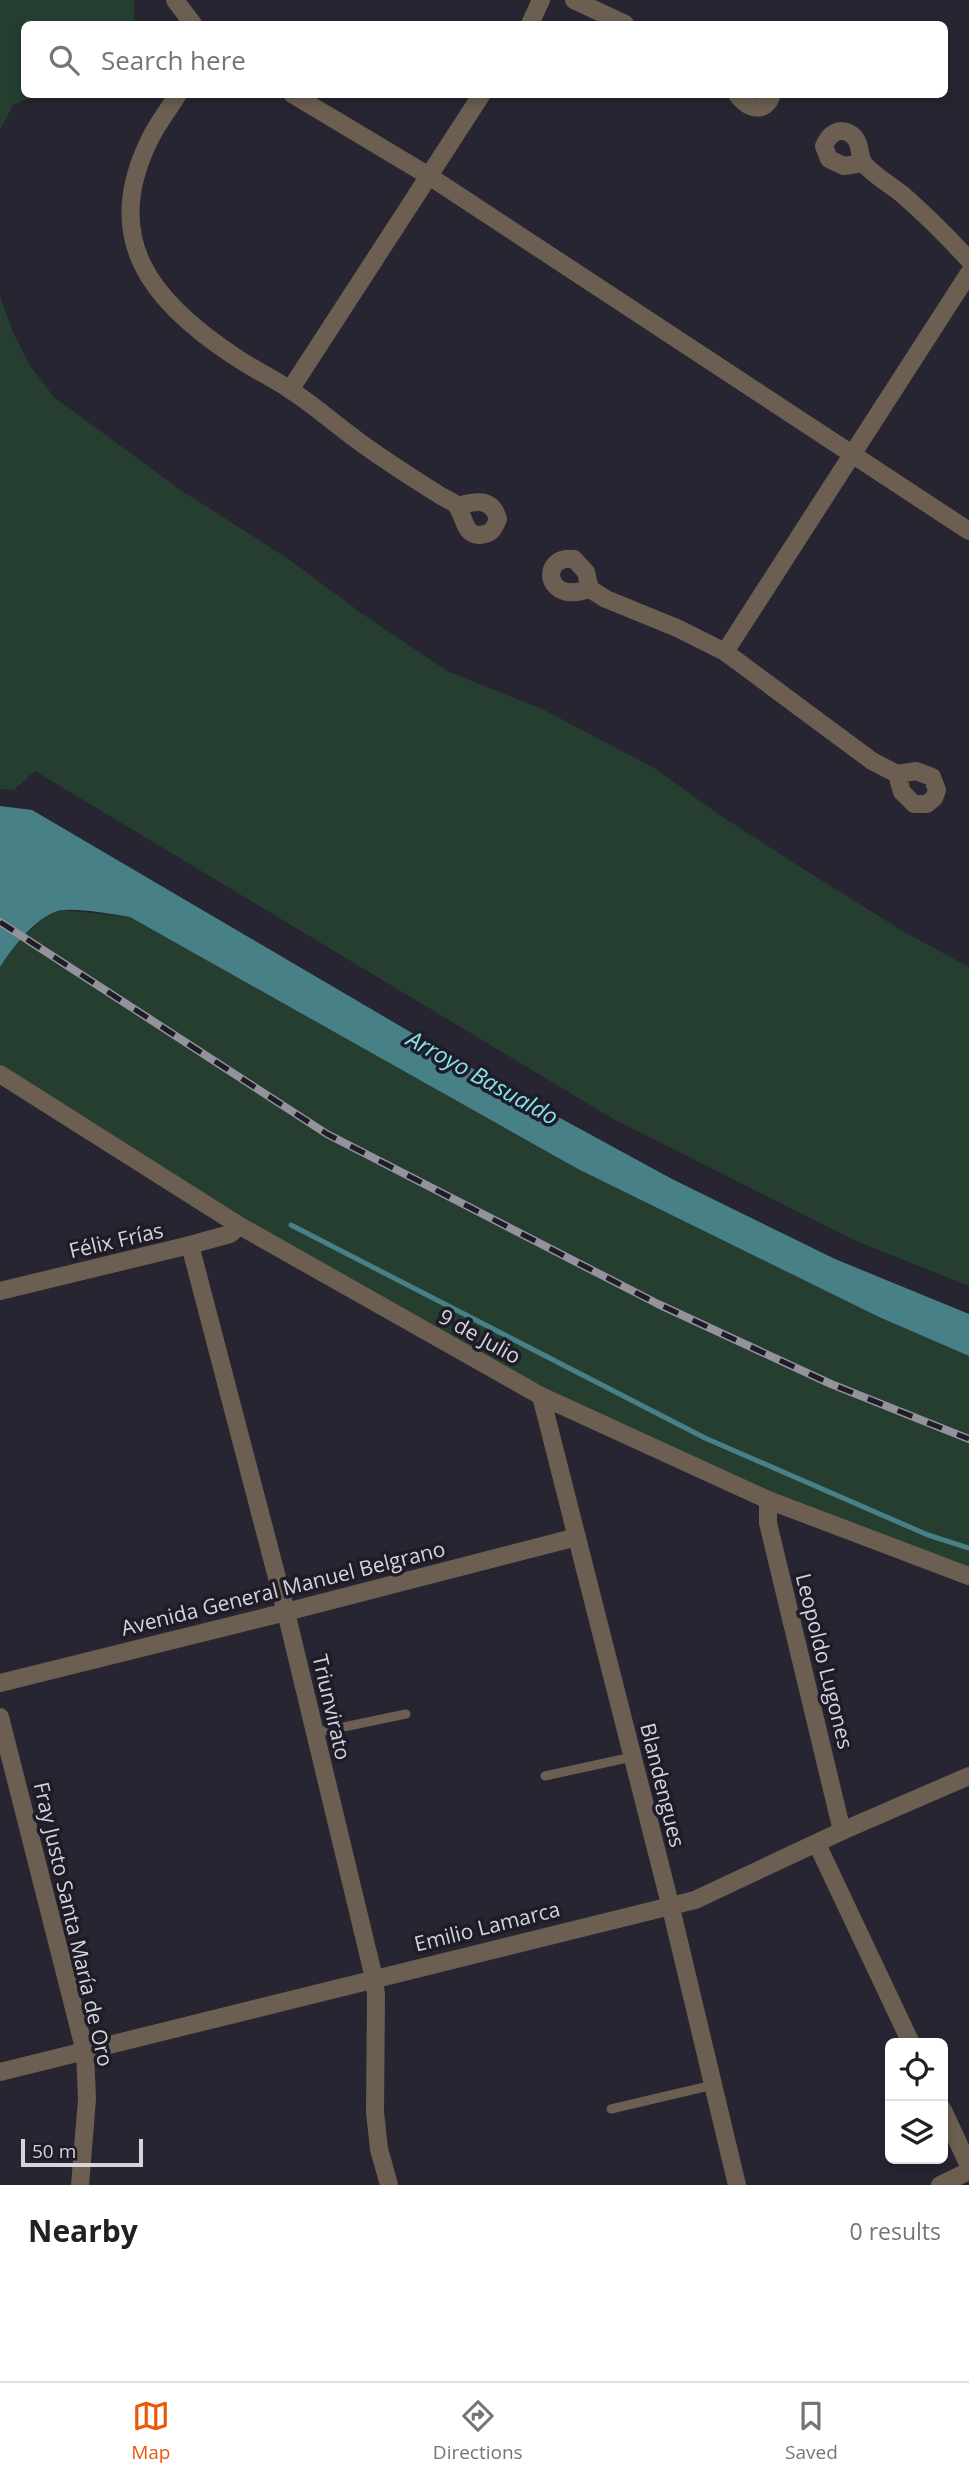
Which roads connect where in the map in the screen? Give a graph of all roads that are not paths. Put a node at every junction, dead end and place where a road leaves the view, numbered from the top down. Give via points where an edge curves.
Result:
1 (175, 0) edge
2 (541, 0) edge
3 (574, 0) edge
4 (191, 21) edge
5 (531, 21) edge
6 (619, 21) edge
7 (175, 98) edge
8 (299, 98) edge
9 (479, 98) edge
10 (739, 98) edge
11 (771, 98) edge
12 (863, 163) dead end
13 (429, 176) junction
14 (969, 260) edge
15 (969, 273) edge
16 (290, 390) junction
17 (854, 455) junction
18 (457, 506) dead end
19 (969, 531) edge
20 (590, 589) dead end
21 (726, 652) junction
22 (897, 774) dead end
23 (0, 1074) edge
24 (240, 1226) junction
25 (190, 1245) junction
26 (0, 1291) edge
27 (541, 1396) junction
28 (768, 1500) junction
29 (577, 1536) junction
30 (969, 1576) edge
31 (286, 1612) junction
32 (0, 1683) edge
33 (406, 1714) dead end
34 (0, 1717) edge
35 (315, 1733) junction
36 (632, 1757) junction
37 (545, 1776) dead end
38 (969, 1776) edge
39 (842, 1831) junction
40 (817, 1844) junction
41 (670, 1904) junction
42 (374, 1978) junction
43 (909, 2038) edge
44 (85, 2052) junction
45 (0, 2072) edge
46 (713, 2085) junction
47 (611, 2109) dead end
48 (948, 2121) edge
49 (969, 2166) edge
50 (969, 2171) edge
51 (80, 2185) edge
52 (389, 2185) edge
53 (737, 2185) edge
54 (940, 2185) edge

1 - 4 street
2 - 5 street
3 - 6 street
7 - 16 street via 138,166 130,208 135,247 152,283 181,316
8 - 13 street
9 - 13 street
10 - 11 street via 750,108 764,107
12 - 14 street via 921,211
13 - 16 street
13 - 17 street
15 - 17 street
16 - 18 street
17 - 19 street
17 - 21 street
20 - 21 street
21 - 22 street via 848,745
23 - 24 street, 9 de Julio
24 - 25 street, Félix Frías via 230,1234
24 - 27 street, 9 de Julio
25 - 26 street, Félix Frías
25 - 31 street, Triunvirato
27 - 28 street, 9 de Julio
27 - 29 street, Blandengues
28 - 30 street, 9 de Julio
28 - 39 street, Leopoldo Lugones via 768,1523
29 - 31 street, Avenida General Manuel Belgrano
29 - 36 street, Blandengues
31 - 32 street, Avenida General Manuel Belgrano
31 - 35 street, Triunvirato
33 - 35 lane
34 - 44 street, Fray Justo Santa María de Oro
35 - 42 street, Triunvirato
36 - 37 lane
36 - 41 street, Blandengues
38 - 39 street, Emilio Lamarca
39 - 40 street, Emilio Lamarca
40 - 41 street, Emilio Lamarca via 695,1899
40 - 43 street
41 - 42 street, Emilio Lamarca
41 - 46 street, Blandengues
42 - 44 street, Emilio Lamarca
42 - 52 street, Triunvirato via 375,2112
44 - 45 street, Emilio Lamarca
44 - 51 street, Fray Justo Santa María de Oro via 87,2099
46 - 47 lane
46 - 53 street, Blandengues
48 - 49 street
50 - 54 street

